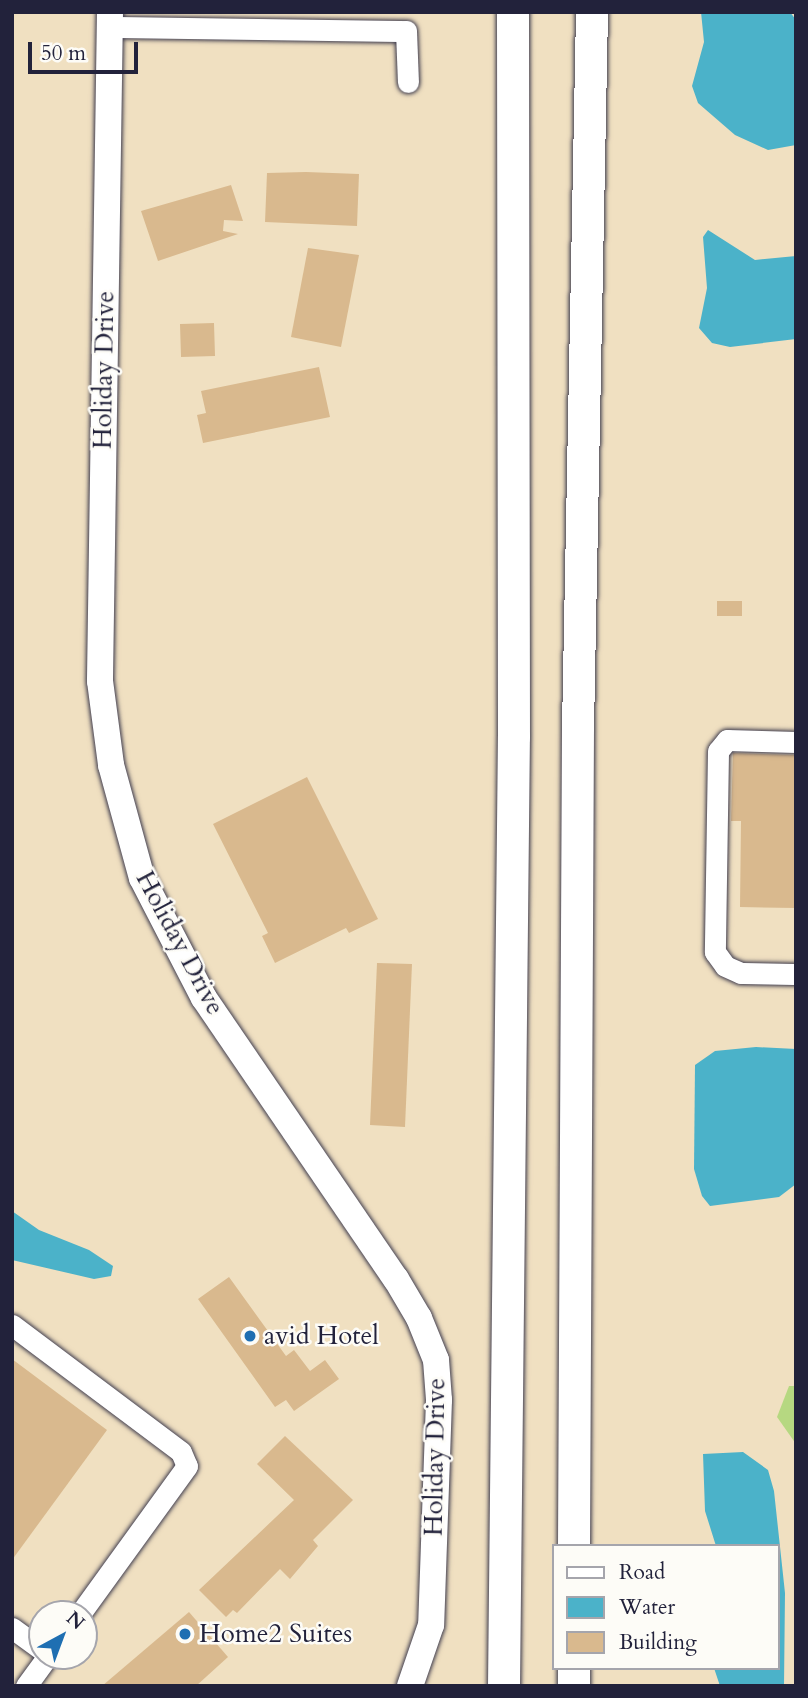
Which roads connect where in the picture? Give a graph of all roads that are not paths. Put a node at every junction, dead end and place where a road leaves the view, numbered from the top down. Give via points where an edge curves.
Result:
1 (513, 12) edge
2 (592, 12) edge
3 (110, 20) edge
4 (408, 82) dead end
5 (796, 742) edge
6 (796, 974) edge
7 (12, 1325) edge
8 (575, 1544) edge
9 (90, 1600) edge
10 (12, 1628) edge
11 (28, 1640) edge
12 (38, 1670) edge
13 (26, 1686) edge
14 (410, 1686) edge
15 (503, 1686) edge

1 - 15 highway via 514,737
2 - 8 highway via 578,727
3 - 4 lane via 406,31
3 - 14 main road, Holiday Drive via 100,681 111,765 142,878 204,998 396,1279 436,1360 439,1400 431,1625
5 - 6 lane via 727,740 718,751 715,952 725,966 741,974
7 - 9 lane via 181,1452 187,1466
10 - 11 lane
12 - 13 lane

